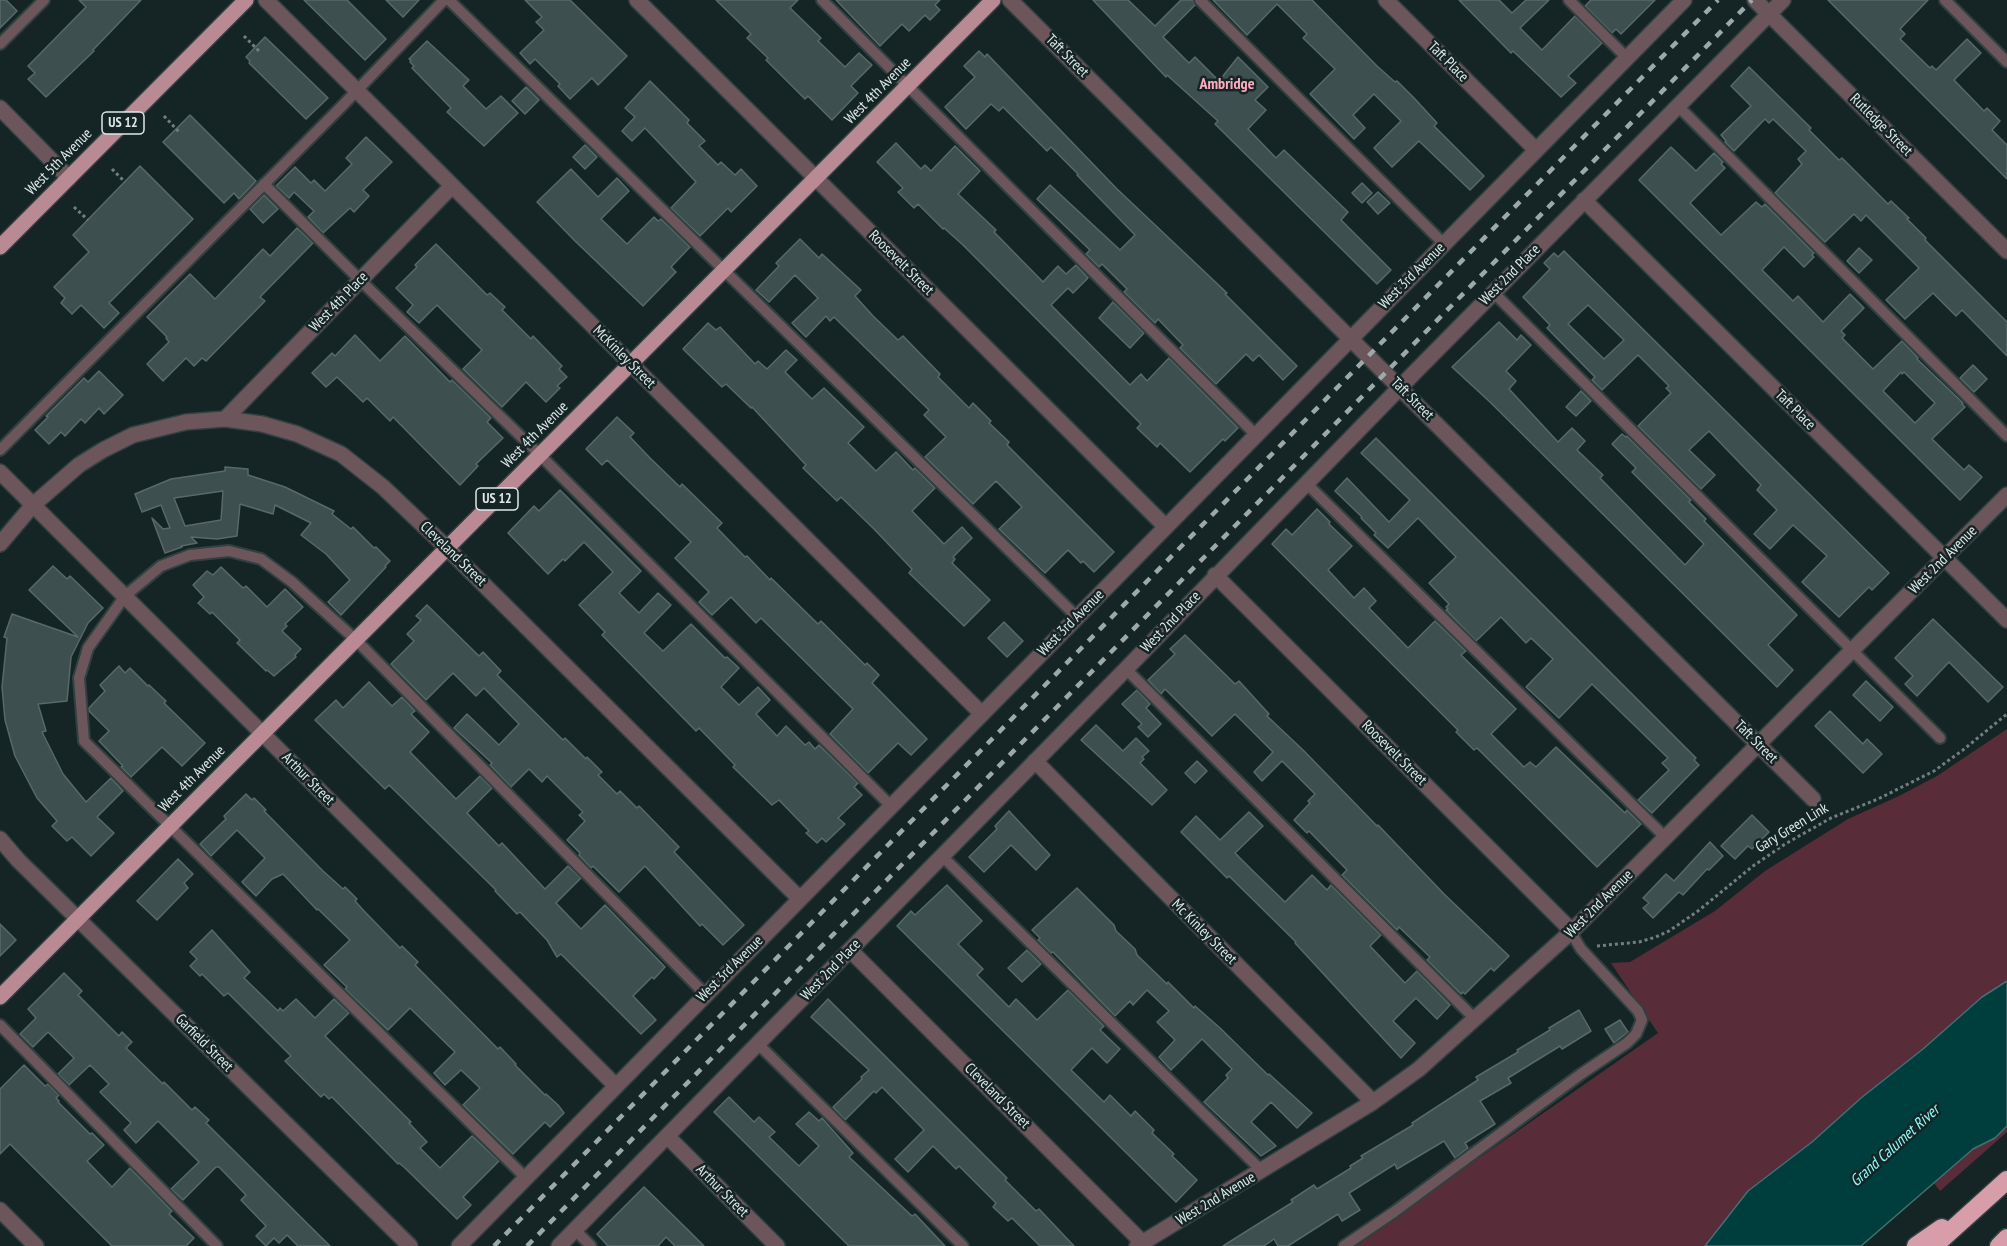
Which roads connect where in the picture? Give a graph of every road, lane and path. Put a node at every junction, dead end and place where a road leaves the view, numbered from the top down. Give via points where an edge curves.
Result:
1 (44, 0) edge
2 (246, 0) edge
3 (266, 0) edge
4 (444, 0) edge
5 (449, 0) edge
6 (637, 0) edge
7 (822, 0) edge
8 (993, 0) edge
9 (1010, 0) edge
10 (1200, 0) edge
11 (1386, 0) edge
12 (1569, 0) edge
13 (1684, 0) edge
14 (1755, 0) edge
15 (1783, 0) edge
16 (1945, 0) edge
17 (1769, 14) junction
18 (244, 36) dead end
19 (0, 44) edge
20 (260, 52) dead end
21 (1627, 58) junction
22 (2007, 62) edge
23 (908, 86) junction
24 (357, 90) junction
25 (1678, 106) junction
26 (0, 108) edge
27 (164, 116) dead end
28 (180, 133) dead end
29 (1536, 150) junction
30 (112, 169) dead end
31 (69, 178) junction
32 (816, 178) junction
33 (125, 182) dead end
34 (264, 184) junction
35 (452, 186) junction
36 (1584, 200) junction
37 (74, 207) dead end
38 (88, 220) dead end
39 (1444, 244) junction
40 (0, 247) edge
41 (2007, 250) edge
42 (723, 271) junction
43 (360, 280) junction
44 (1493, 292) junction
45 (1351, 338) junction
46 (631, 364) junction
47 (1400, 387) junction
48 (225, 419) junction
49 (1256, 435) junction
50 (2007, 436) edge
51 (0, 450) edge
52 (540, 455) junction
53 (0, 472) edge
54 (1306, 483) junction
55 (2007, 495) edge
56 (33, 506) junction
57 (1166, 527) junction
58 (0, 544) edge
59 (447, 548) junction
60 (1944, 559) junction
61 (1215, 575) junction
62 (125, 596) junction
63 (1077, 617) junction
64 (2007, 620) edge
65 (356, 640) junction
66 (1852, 650) junction
67 (1126, 669) junction
68 (982, 714) junction
69 (2007, 714) edge
70 (263, 734) junction
71 (1940, 738) dead end
72 (1757, 744) junction
73 (1035, 761) junction
74 (1813, 799) dead end
75 (891, 806) junction
76 (170, 827) junction
77 (0, 838) edge
78 (1666, 838) junction
79 (942, 856) junction
80 (800, 899) junction
81 (78, 920) junction
82 (1572, 931) junction
83 (1595, 946) dead end
84 (850, 950) junction
85 (706, 995) junction
86 (0, 997) edge
87 (1475, 1019) junction
88 (0, 1025) edge
89 (758, 1044) junction
90 (616, 1086) junction
91 (1373, 1102) junction
92 (667, 1136) junction
93 (1262, 1171) junction
94 (526, 1178) junction
95 (2007, 1180) edge
96 (1988, 1197) junction
97 (0, 1210) edge
98 (575, 1230) junction
99 (2007, 1238) edge
100 (1140, 1244) edge
101 (36, 1246) edge
102 (217, 1246) edge
103 (410, 1246) edge
104 (459, 1246) edge
105 (560, 1246) edge
106 (591, 1246) edge
107 (777, 1246) edge
108 (963, 1246) edge
109 (1344, 1246) edge
110 (1916, 1246) edge
111 (1934, 1246) edge
112 (1999, 1246) edge

1 - 19 lane
2 - 31 main road, West 5th Avenue / US 12
3 - 24 street, McKinley Street
4 - 24 lane
5 - 42 lane
6 - 32 street, Roosevelt Street
7 - 23 lane
8 - 23 main road, West 4th Avenue / US 12
9 - 45 street, Taft Street
10 - 39 lane
11 - 29 street, Taft Place
12 - 21 lane
13 - 21 street, West 3rd Avenue
14 - 17 street, Rutledge Street
15 - 17 street, West 2nd Place
16 - 22 lane
17 - 25 street, West 2nd Place
17 - 41 street, Rutledge Street
18 - 20 path
21 - 29 street, West 3rd Avenue
23 - 32 main road, West 4th Avenue / US 12
23 - 49 lane
24 - 34 lane
24 - 35 street, McKinley Street
25 - 36 street, West 2nd Place
25 - 50 lane
26 - 31 street
27 - 28 path
29 - 39 street, West 3rd Avenue
30 - 33 path
31 - 40 main road, West 5th Avenue / US 12
32 - 42 main road, West 4th Avenue / US 12
32 - 57 street, Roosevelt Street
34 - 43 lane
34 - 51 lane
35 - 43 street, West 4th Place
35 - 46 street, McKinley Street
36 - 44 street, West 2nd Place
36 - 60 street, Taft Place
37 - 38 path
39 - 45 street, West 3rd Avenue
42 - 46 main road, West 4th Avenue / US 12
42 - 63 lane
43 - 48 street, West 4th Place
43 - 52 lane
44 - 47 street, West 2nd Place
44 - 66 lane
45 - 47 street, Taft Street
45 - 49 street, West 3rd Avenue
46 - 52 main road, West 4th Avenue / US 12
46 - 68 street, McKinley Street
47 - 54 street, West 2nd Place
47 - 72 street, Taft Street
48 - 56 street, Cleveland Street via 186,422 133,435 78,465
48 - 59 street, Cleveland Street via 297,434 341,454 383,487
49 - 57 street, West 3rd Avenue
52 - 59 main road, West 4th Avenue / US 12
52 - 75 lane
53 - 56 street, Arthur Street
54 - 61 street, West 2nd Place
54 - 78 lane
55 - 60 street, West 2nd Avenue
56 - 58 street
56 - 62 street, Arthur Street
57 - 63 street, West 3rd Avenue
59 - 65 main road, West 4th Avenue / US 12
59 - 80 street, Cleveland Street
60 - 64 street, Taft Place
60 - 66 street, West 2nd Avenue
61 - 67 street, West 2nd Place
61 - 82 street, Roosevelt Street
62 - 65 lane via 160,566 190,555 229,551 261,559
62 - 70 street, Arthur Street
62 - 76 lane via 88,648 82,668 84,741
63 - 68 street, West 3rd Avenue
65 - 70 main road, West 4th Avenue / US 12
65 - 85 lane
66 - 71 lane
66 - 72 street, West 2nd Avenue
67 - 73 street, West 2nd Place
67 - 87 lane
68 - 75 street, West 3rd Avenue
69 - 83 path, Gary Green Link via 1934,771 1831,818 1785,844 1669,931 1639,942
70 - 76 main road, West 4th Avenue / US 12
70 - 90 street, Arthur Street
72 - 74 street, Taft Street
72 - 78 street, West 2nd Avenue
73 - 79 street, West 2nd Place
73 - 91 street, Mc Kinley Street
75 - 80 street, West 3rd Avenue
76 - 81 main road, West 4th Avenue / US 12
76 - 94 lane
77 - 81 street, Garfield Street
78 - 82 street, West 2nd Avenue
79 - 84 street, West 2nd Place
79 - 93 lane
80 - 85 street, West 3rd Avenue
81 - 86 main road, West 4th Avenue / US 12
81 - 103 street, Garfield Street
82 - 87 street, West 2nd Avenue
82 - 109 lane via 1581,949 1638,1011 1642,1020 1636,1034
84 - 89 street, West 2nd Place
84 - 100 street, Cleveland Street
85 - 90 street, West 3rd Avenue
87 - 91 street, West 2nd Avenue via 1419,1069
88 - 102 lane
89 - 92 street, West 2nd Place
89 - 108 lane
90 - 94 street, West 3rd Avenue
91 - 93 street, West 2nd Avenue
92 - 98 street, West 2nd Place
92 - 107 street, Arthur Street
93 - 100 street, West 2nd Avenue
94 - 104 street, West 3rd Avenue
95 - 96 highway
96 - 110 highway
96 - 111 highway
97 - 101 street
98 - 105 street, West 2nd Place
98 - 106 lane
99 - 112 highway

